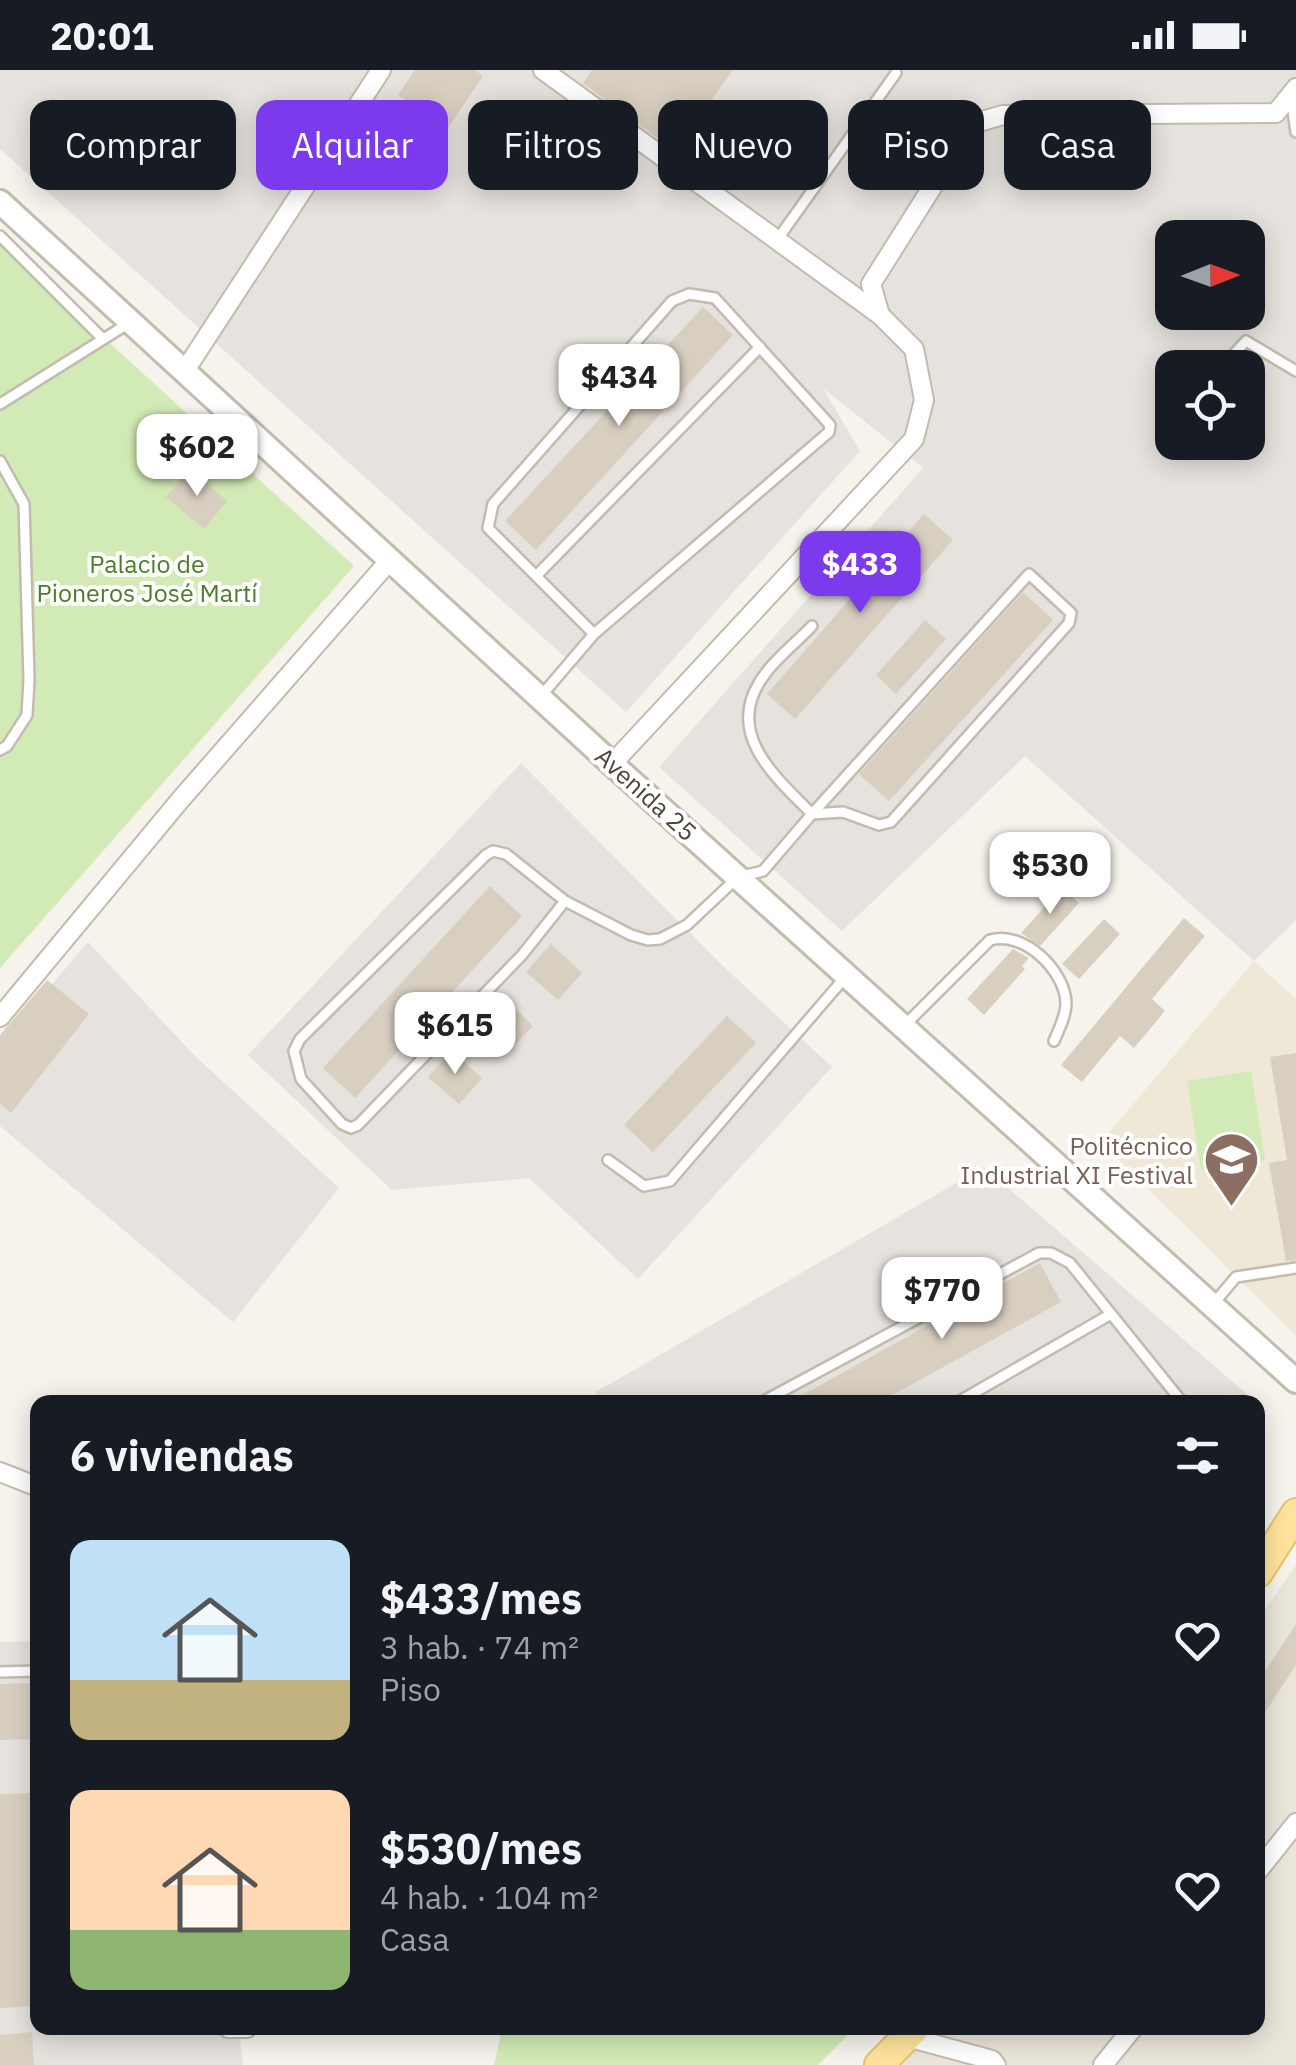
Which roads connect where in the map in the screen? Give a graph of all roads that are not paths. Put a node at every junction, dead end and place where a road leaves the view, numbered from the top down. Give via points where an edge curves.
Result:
1 (381, 70) edge
2 (543, 70) edge
3 (896, 74) dead end
4 (1294, 92) edge
5 (1296, 132) edge
6 (0, 202) edge
7 (0, 236) edge
8 (777, 240) junction
9 (880, 315) junction
10 (131, 322) junction
11 (103, 340) junction
12 (760, 348) junction
13 (1238, 350) edge
14 (1261, 350) edge
15 (1265, 352) edge
16 (1296, 371) edge
17 (184, 372) junction
18 (0, 404) edge
19 (0, 461) edge
20 (390, 560) junction
21 (536, 576) junction
22 (812, 626) dead end
23 (594, 634) junction
24 (540, 698) junction
25 (0, 750) edge
26 (612, 764) junction
27 (812, 814) junction
28 (738, 877) junction
29 (565, 900) junction
30 (846, 976) junction
31 (0, 1017) edge
32 (904, 1027) junction
33 (1054, 1041) dead end
34 (608, 1160) dead end
35 (1296, 1268) edge
36 (1212, 1305) junction
37 (1111, 1314) junction
38 (1296, 1381) edge
39 (775, 1395) edge
40 (970, 1395) edge
41 (1176, 1395) edge
42 (0, 1472) edge
43 (30, 1485) edge
44 (1296, 1513) edge
45 (1265, 1562) edge
46 (30, 1671) edge
47 (0, 1672) edge
48 (1296, 1822) edge
49 (1265, 1862) edge
50 (908, 2035) edge
51 (920, 2035) edge
52 (1127, 2035) edge
53 (879, 2065) edge
54 (996, 2065) edge
55 (1103, 2065) edge

1 - 17 street
2 - 8 street
3 - 8 lane
4 - 5 lane
4 - 9 street via 1276,113 1003,115 972,124 871,284
6 - 10 street, Avenida 25
7 - 11 lane
8 - 9 street
9 - 26 street via 914,349 924,400 914,439
10 - 11 lane
10 - 17 street, Avenida 25
11 - 18 lane
12 - 21 lane
12 - 21 lane via 715,298 689,294 672,301 493,504 488,528
12 - 23 lane via 829,432
13 - 14 lane via 1246,341
15 - 16 lane
17 - 20 street, Avenida 25
19 - 25 lane via 24,504 29,679 27,715
20 - 24 street, Avenida 25
20 - 31 street
21 - 23 lane
22 - 27 lane via 758,684 751,709 751,737 762,761
23 - 24 lane
24 - 26 street, Avenida 25
26 - 28 street, Avenida 25
27 - 27 lane via 1029,574 1071,613 1069,623 891,822 879,825 844,812
27 - 28 lane via 763,871
28 - 29 lane via 688,925 660,939 631,935
28 - 30 street, Avenida 25
29 - 29 lane via 522,955 358,1125 342,1124 301,1079 294,1051 300,1040 486,855 506,854
30 - 32 street, Avenida 25
30 - 34 lane via 670,1181 644,1186
32 - 33 lane via 990,940 1002,936 1021,942 1061,983 1066,1003
32 - 36 street, Avenida 25
35 - 36 lane via 1236,1277
36 - 38 street, Avenida 25
37 - 39 lane via 1070,1264 1038,1253
37 - 40 lane
37 - 41 lane
42 - 43 street
44 - 45 main road
46 - 47 lane
48 - 49 street
50 - 53 main road
51 - 54 street
52 - 55 street

